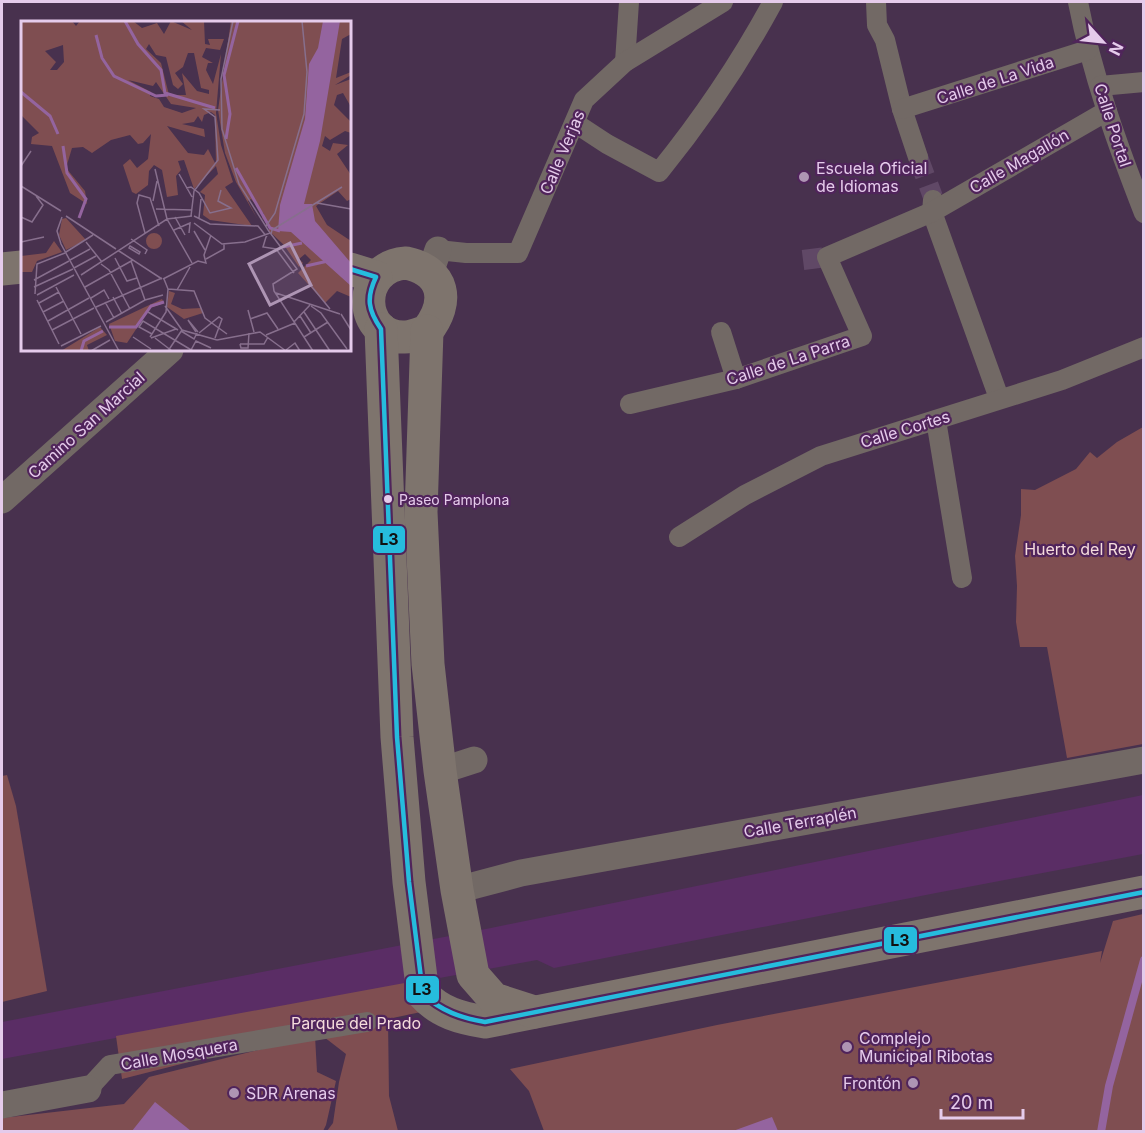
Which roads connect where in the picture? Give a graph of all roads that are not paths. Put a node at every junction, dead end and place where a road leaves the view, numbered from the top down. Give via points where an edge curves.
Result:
1 (629, 2) edge
2 (723, 2) edge
3 (772, 2) edge
4 (876, 2) edge
5 (1078, 2) edge
6 (1088, 50) junction
7 (625, 62) junction
8 (1143, 82) edge
9 (1100, 86) junction
10 (902, 110) junction
11 (1107, 111) junction
12 (575, 123) junction
13 (918, 157) tunnel mouth
14 (932, 204) junction
15 (1143, 213) edge
16 (827, 257) joint
17 (434, 261) junction
18 (21, 267) edge
19 (2, 269) edge
20 (363, 273) edge
21 (381, 329) junction
22 (428, 331) junction
23 (721, 332) dead end
24 (1143, 347) edge
25 (169, 351) edge
26 (736, 379) junction
27 (999, 398) junction
28 (630, 404) dead end
29 (936, 420) junction
30 (2, 500) edge
31 (679, 537) dead end
32 (962, 578) dead end
33 (474, 760) dead end
34 (1143, 760) edge
35 (440, 771) junction
36 (457, 890) junction
37 (1143, 892) edge
38 (538, 1013) junction
39 (368, 1022) dead end
40 (88, 1089) joint
41 (2, 1105) edge

1 - 7 street
2 - 7 street, Calle Verjas
3 - 12 street via 721,88 659,172
4 - 10 street via 876,26 885,40
5 - 6 street, Calle Portal
6 - 9 street, Calle Portal
6 - 10 street, Calle de La Vida
7 - 12 street, Calle Verjas via 584,100
8 - 9 street
9 - 11 street, Calle Portal
10 - 13 street
11 - 14 street, Calle Magallón
11 - 15 street, Calle Portal
12 - 17 street, Calle Verjas via 518,253 466,253
14 - 16 street, Calle Magallón
14 - 27 street
16 - 26 street, Calle de La Parra via 862,336
17 - 20 main road
17 - 22 main road via 442,300 440,312
18 - 19 main road
20 - 21 main road via 370,289 370,314
21 - 22 main road via 405,337
21 - 38 main road via 397,738 423,994 454,1016 485,1022
22 - 35 main road via 421,512 428,664
23 - 26 street
24 - 27 street, Calle Cortes via 1062,380
25 - 30 street, Camino San Marcial
26 - 28 street, Calle de La Parra
27 - 29 street, Calle Cortes
29 - 31 street, Calle Cortes via 821,456 745,495
29 - 32 street
33 - 35 street
34 - 36 street, Calle Terraplén via 521,873
35 - 36 main road
36 - 38 main road via 473,975 494,999
37 - 38 main road
39 - 40 street, Calle Mosquera via 110,1065
40 - 41 street, Calle Mosquera

